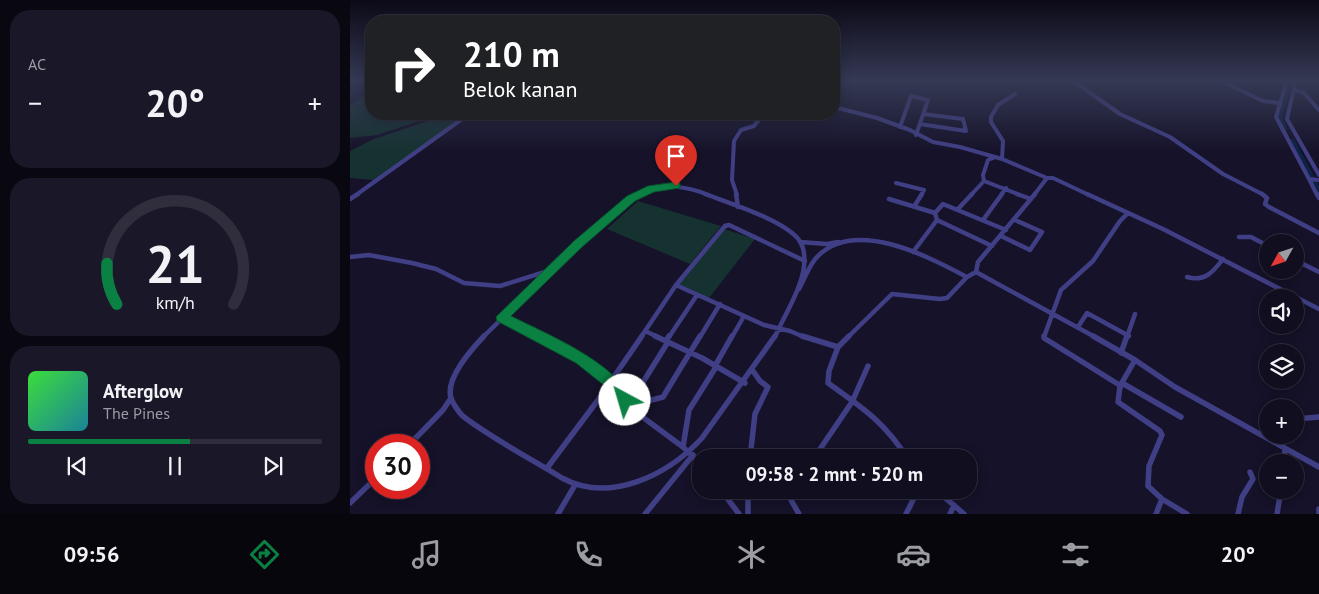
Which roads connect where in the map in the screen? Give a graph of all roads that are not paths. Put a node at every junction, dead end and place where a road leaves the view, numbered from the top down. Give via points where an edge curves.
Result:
1 (908, 104) edge
2 (927, 104) edge
3 (1002, 104) edge
4 (1106, 104) edge
5 (1279, 104) edge
6 (1290, 104) edge
7 (840, 109) edge
8 (923, 114) junction
9 (461, 120) edge
10 (758, 120) edge
11 (920, 124) junction
12 (900, 127) junction
13 (916, 135) junction
14 (994, 158) junction
15 (1002, 159) junction
16 (1047, 178) junction
17 (1316, 178) edge
18 (984, 181) junction
19 (896, 183) dead end
20 (1006, 188) junction
21 (350, 191) edge
22 (356, 195) junction
23 (1319, 198) edge
24 (350, 199) edge
25 (890, 199) dead end
26 (1031, 199) junction
27 (738, 206) junction
28 (915, 206) junction
29 (958, 209) junction
30 (935, 213) junction
31 (1128, 213) junction
32 (937, 220) junction
33 (984, 220) junction
34 (1015, 220) junction
35 (1006, 230) junction
36 (1319, 233) edge
37 (1002, 236) junction
38 (1238, 237) dead end
39 (844, 240) junction
40 (1259, 241) edge
41 (800, 242) junction
42 (992, 246) junction
43 (913, 252) junction
44 (350, 258) edge
45 (1223, 259) junction
46 (805, 261) junction
47 (1304, 264) edge
48 (552, 270) junction
49 (976, 272) junction
50 (1319, 272) edge
51 (967, 277) junction
52 (1187, 277) dead end
53 (676, 284) junction
54 (796, 294) junction
55 (697, 295) junction
56 (720, 304) junction
57 (1319, 309) edge
58 (1136, 314) dead end
59 (1053, 315) junction
60 (744, 316) junction
61 (502, 317) junction
62 (1078, 327) junction
63 (779, 329) junction
64 (645, 331) junction
65 (1129, 336) junction
66 (667, 342) junction
67 (838, 347) junction
68 (691, 353) junction
69 (1121, 353) junction
70 (1135, 360) junction
71 (716, 366) junction
72 (868, 366) dead end
73 (753, 372) junction
74 (610, 381) junction
75 (745, 383) junction
76 (1122, 384) junction
77 (451, 398) junction
78 (638, 400) junction
79 (852, 402) junction
80 (633, 410) junction
81 (1181, 417) dead end
82 (1319, 417) edge
83 (1304, 418) edge
84 (420, 434) edge
85 (1259, 434) edge
86 (1278, 444) edge
87 (683, 447) junction
88 (751, 449) edge
89 (820, 449) edge
90 (902, 449) edge
91 (1285, 449) junction
92 (691, 454) junction
93 (1285, 454) edge
94 (1319, 467) edge
95 (547, 468) junction
96 (1250, 472) dead end
97 (575, 485) junction
98 (365, 489) edge
99 (727, 499) edge
100 (748, 499) edge
101 (791, 499) edge
102 (914, 499) edge
103 (946, 499) edge
104 (1162, 499) junction
105 (1280, 499) edge
106 (350, 503) edge
107 (954, 506) junction
108 (1319, 509) edge
109 (558, 514) edge
110 (645, 514) edge
111 (739, 514) edge
112 (748, 514) edge
113 (799, 514) edge
114 (906, 514) edge
115 (950, 514) edge
116 (964, 514) edge
117 (1156, 514) edge
118 (1187, 514) edge
119 (1238, 514) edge
120 (1277, 514) edge
121 (1319, 514) edge

1 - 12 street
2 - 8 street
3 - 15 street via 990,116 1004,138 1000,153
4 - 36 street via 1170,137 1223,174 1263,194 1269,207
5 - 17 street via 1278,122
6 - 17 street via 1287,118
7 - 12 street
8 - 11 street
8 - 11 street via 961,118 966,131
9 - 22 street
10 - 27 street via 754,126 741,130 734,141 732,180
11 - 13 street
12 - 13 street
13 - 14 street
14 - 15 street
14 - 18 street via 988,160
15 - 16 street
16 - 26 street
16 - 31 street via 1059,180
17 - 23 street
18 - 20 street
18 - 29 street
19 - 28 street via 924,190
20 - 26 street
20 - 33 street
21 - 22 street
22 - 24 street
25 - 28 street
26 - 34 street
27 - 41 street via 782,226
27 - 48 street via 683,186 668,185 646,191 631,199
28 - 30 street
29 - 30 street via 943,204
29 - 33 street
30 - 32 street
31 - 45 street
31 - 59 street via 1093,261 1061,290
32 - 42 street
32 - 43 street
33 - 35 street
34 - 35 street
34 - 37 street via 1042,232 1035,245 1030,250
35 - 37 street
37 - 42 street
38 - 40 street via 1251,237
39 - 41 street via 827,244
39 - 43 street via 870,241
39 - 54 street via 817,256
41 - 46 street
42 - 49 street via 978,262
43 - 51 street
44 - 48 street via 369,255 412,262 436,268 464,283 500,286
45 - 52 street via 1209,276 1197,280
45 - 57 street
46 - 53 street via 727,225
46 - 54 street
47 - 50 street
48 - 61 street
49 - 51 street
49 - 59 street
51 - 67 street via 947,298 940,300 892,294
53 - 55 street
53 - 64 street
54 - 63 street
55 - 56 street
55 - 66 street
56 - 60 street
56 - 68 street
58 - 65 street
59 - 62 street
59 - 76 street via 1044,338
60 - 63 street
60 - 71 street
61 - 74 street via 574,355
61 - 77 street via 460,363
62 - 65 street via 1087,313
62 - 69 street
63 - 67 street
63 - 73 street
64 - 66 street
64 - 74 street
65 - 69 street
66 - 68 street
66 - 78 street via 640,387
67 - 79 street via 827,382
68 - 71 street
68 - 78 street via 663,397
69 - 70 street
70 - 76 street
70 - 85 street via 1175,388
71 - 75 street
71 - 87 street via 689,410
72 - 79 street
73 - 75 street
73 - 88 street via 768,387 755,414
74 - 80 street
74 - 95 street
75 - 92 street
76 - 81 street
76 - 104 street via 1118,402 1162,435 1151,456 1147,478 1148,486
77 - 84 street
77 - 95 street via 458,412 468,421
78 - 80 street
79 - 89 street
79 - 90 street via 874,416
80 - 87 street
82 - 83 street
86 - 91 street
87 - 92 street
91 - 93 street
91 - 94 street
92 - 97 street via 633,484 606,488
92 - 110 street
95 - 97 street
96 - 119 street via 1253,478 1242,497
97 - 109 street
98 - 106 street
99 - 111 street
100 - 112 street
101 - 113 street
102 - 114 street
103 - 107 street
104 - 117 street
104 - 118 street
105 - 120 street
107 - 115 street
107 - 116 street
108 - 121 street

